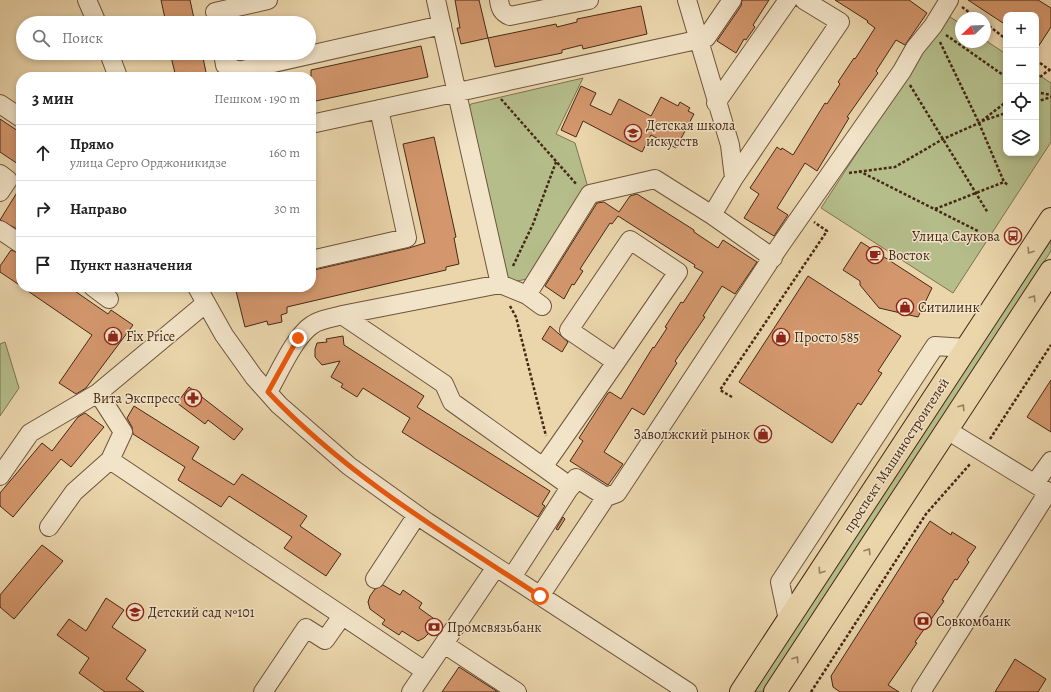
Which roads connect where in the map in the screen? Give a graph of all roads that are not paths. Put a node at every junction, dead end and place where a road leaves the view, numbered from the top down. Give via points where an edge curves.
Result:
1 (87, 0) edge
2 (268, 0) edge
3 (436, 0) edge
4 (499, 0) edge
5 (589, 0) edge
6 (687, 0) edge
7 (732, 0) edge
8 (788, 0) edge
9 (804, 0) edge
10 (950, 2) edge
11 (215, 12) edge
12 (94, 16) edge
13 (442, 25) junction
14 (698, 40) junction
15 (316, 55) edge
16 (112, 60) edge
17 (224, 60) edge
18 (297, 60) edge
19 (116, 72) edge
20 (236, 72) edge
21 (247, 72) edge
22 (456, 92) junction
23 (716, 103) junction
24 (0, 104) edge
25 (379, 109) junction
26 (16, 115) edge
27 (316, 123) edge
28 (0, 174) edge
29 (734, 178) junction
30 (0, 192) edge
31 (712, 215) junction
32 (1051, 218) edge
33 (0, 230) edge
34 (16, 241) edge
35 (773, 258) junction
36 (316, 259) edge
37 (1051, 270) edge
38 (502, 285) junction
39 (100, 292) edge
40 (200, 292) edge
41 (527, 295) junction
42 (109, 298) dead end
43 (206, 303) junction
44 (542, 306) dead end
45 (342, 315) junction
46 (616, 362) junction
47 (268, 392) junction
48 (98, 393) junction
49 (947, 430) junction
50 (110, 460) junction
51 (547, 461) junction
52 (1051, 461) edge
53 (0, 476) edge
54 (1035, 482) junction
55 (571, 486) junction
56 (606, 497) junction
57 (416, 515) junction
58 (49, 527) dead end
59 (496, 567) junction
60 (512, 577) junction
61 (375, 579) dead end
62 (540, 596) junction
63 (342, 616) junction
64 (444, 644) junction
65 (425, 671) junction
66 (263, 692) edge
67 (411, 692) edge
68 (517, 692) edge
69 (688, 692) edge
70 (741, 692) edge
71 (775, 692) edge
72 (921, 692) edge

1 - 12 street
2 - 11 street
3 - 13 street
4 - 5 street via 501,9 510,16
6 - 14 street
7 - 14 street via 706,38
8 - 23 street
9 - 29 street via 840,22
10 - 35 street via 915,48 902,71
13 - 15 street
13 - 22 street
14 - 22 street
14 - 23 street
16 - 19 street
17 - 20 street via 225,65
18 - 21 street
22 - 25 street
22 - 38 street
23 - 29 street via 730,145
24 - 26 street
25 - 27 street
25 - 36 street via 407,238
28 - 30 street via 8,180
29 - 31 street
31 - 35 street
31 - 41 street via 655,179 590,194
32 -> 70 main road, проспект Машиностроителей
33 - 34 street
35 - 56 street via 617,493
49 -> 37 main road, проспект Машиностроителей
38 - 41 street
38 - 45 street
39 - 42 street
40 - 43 street
41 - 44 street
43 - 47 street via 242,361
43 - 48 street
45 - 47 street via 314,323 304,330
45 - 51 street via 444,384 452,402
46 - 46 street via 678,272 630,240 569,330
46 - 51 street
47 - 57 street via 349,466
48 - 50 street via 123,432
48 - 53 street via 30,433
49 - 54 street
71 -> 49 main road, проспект Машиностроителей
50 - 58 street via 74,492
50 - 63 street
51 - 55 street
52 - 54 street
54 - 72 street via 1048,492
55 - 56 street via 576,478
55 - 60 street
56 - 62 street
57 - 59 street
57 - 61 street
59 - 60 street
59 - 64 street
60 - 62 street
62 - 69 street
63 - 65 street
63 - 66 street via 325,640 306,628
64 - 65 street
64 - 68 street
65 - 67 street

